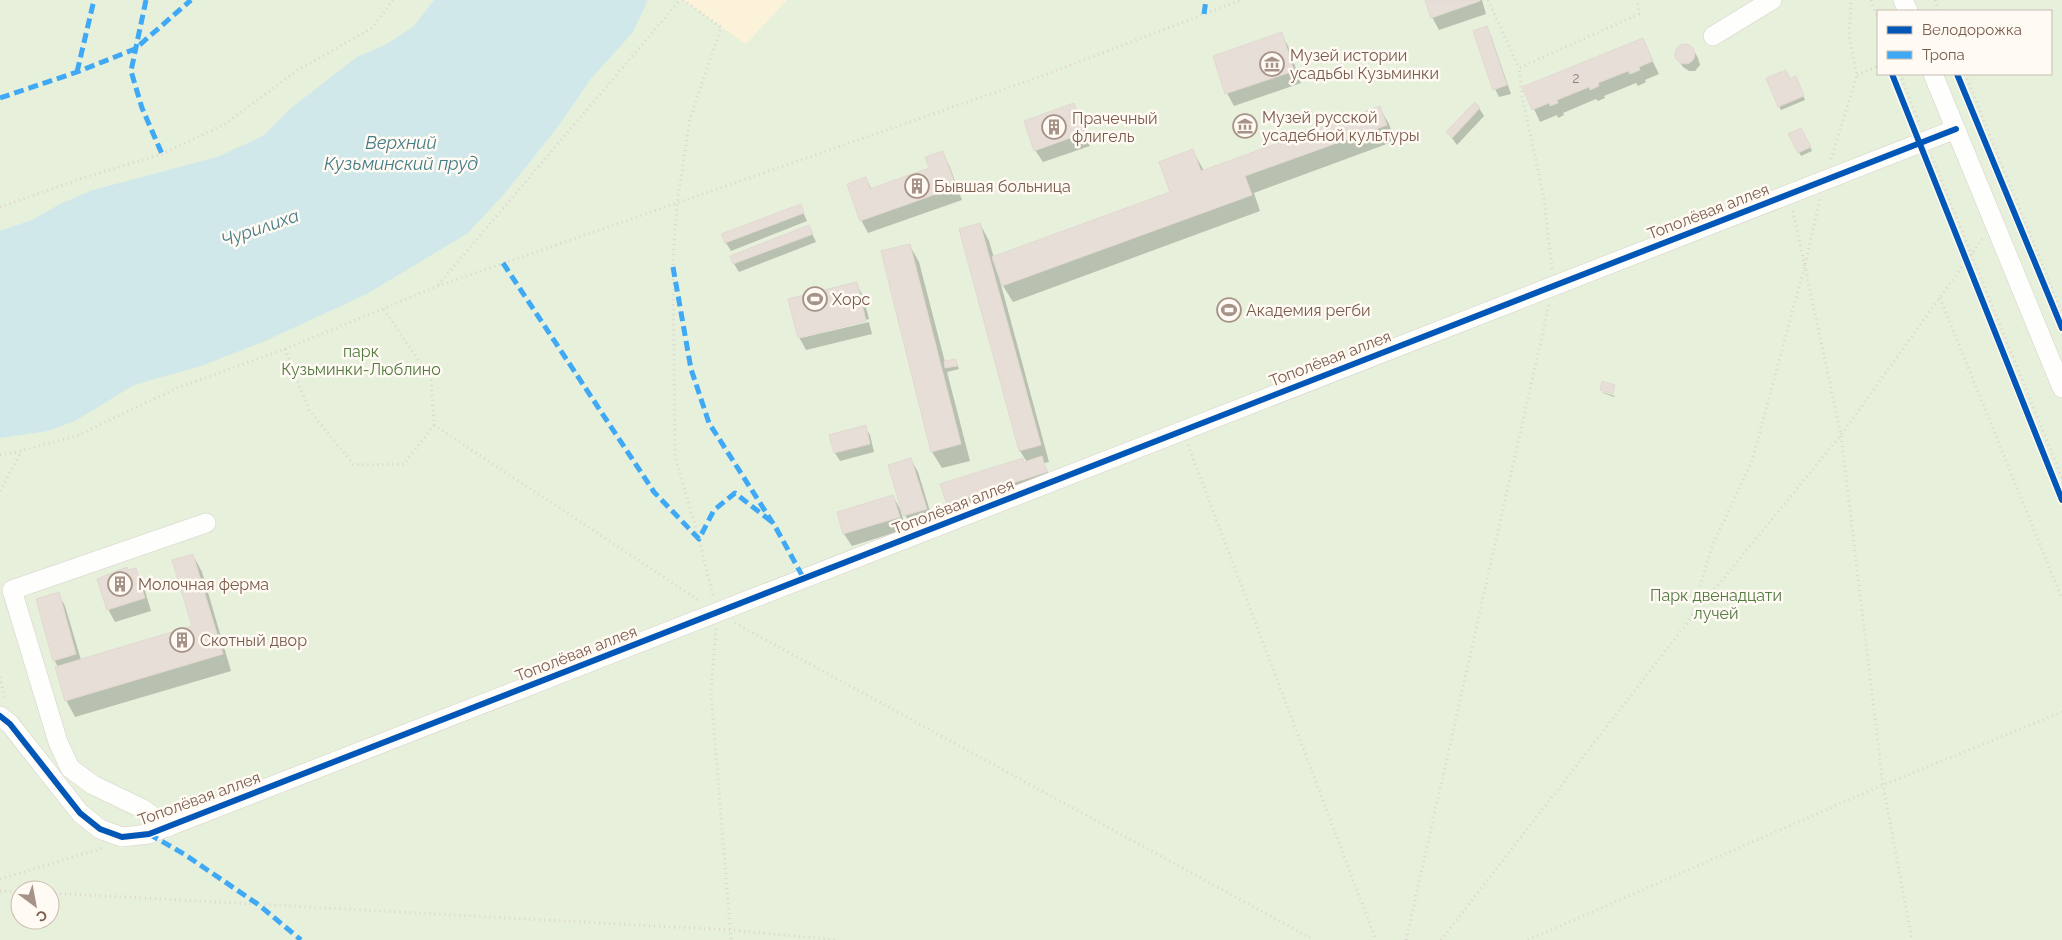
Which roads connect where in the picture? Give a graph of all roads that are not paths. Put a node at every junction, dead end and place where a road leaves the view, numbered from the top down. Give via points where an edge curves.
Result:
1 (1772, 0) edge
2 (1713, 36) dead end
3 (1933, 75) edge
4 (1956, 129) junction
5 (2062, 388) edge
6 (206, 523) dead end
7 (0, 716) edge
8 (168, 827) junction

1 - 2 street
3 - 4 street
4 - 5 street
4 - 8 street, Тополёвая аллея
6 - 8 street via 12,590 58,742 70,768 93,786 143,809
7 - 8 street, Тополёвая аллея via 10,724 80,813 100,828 122,837 149,834

